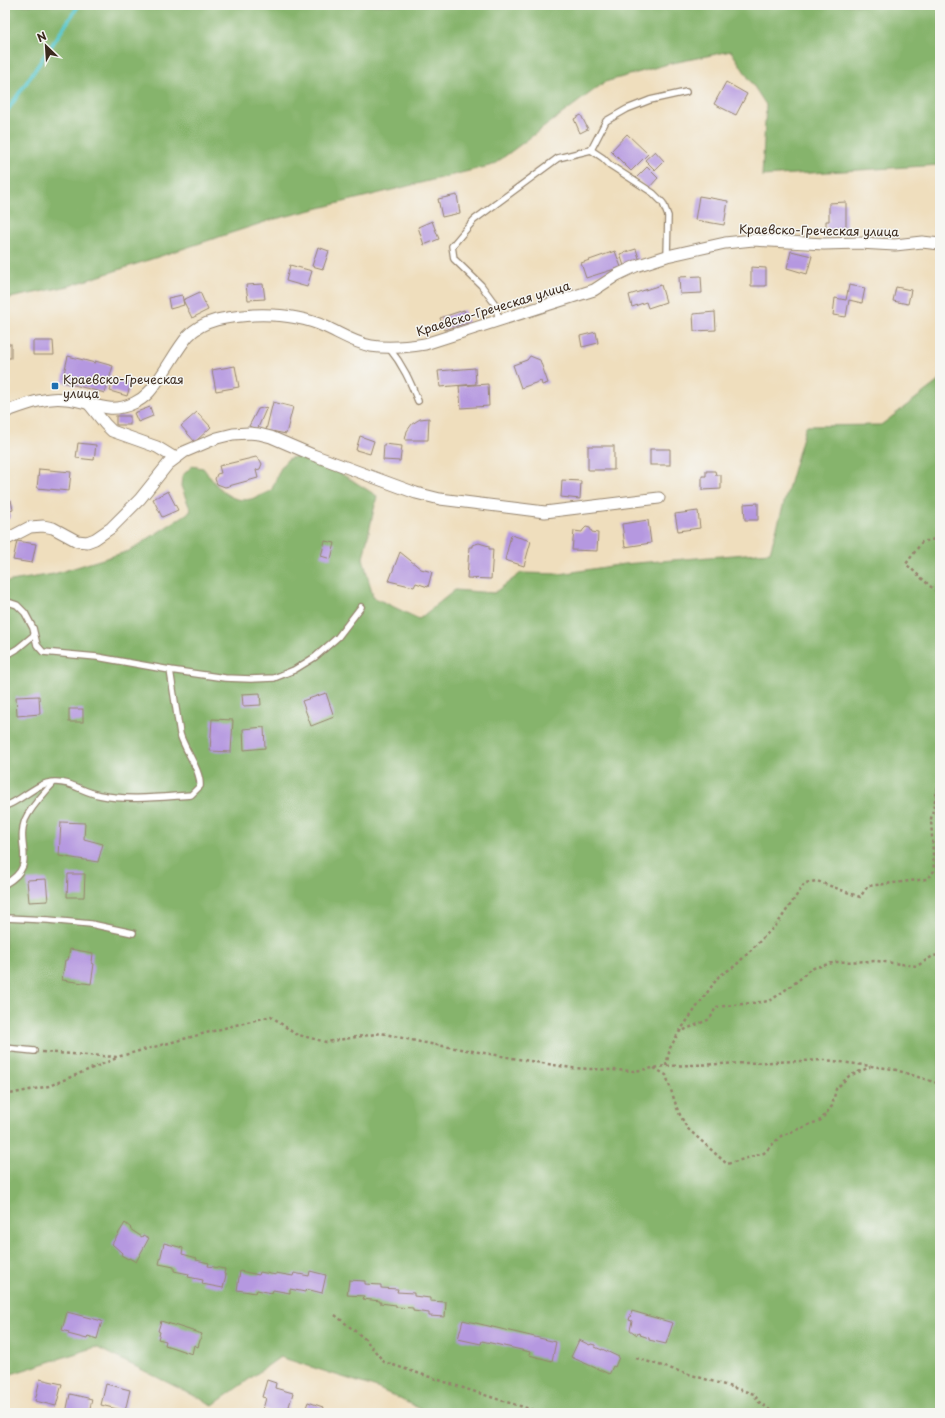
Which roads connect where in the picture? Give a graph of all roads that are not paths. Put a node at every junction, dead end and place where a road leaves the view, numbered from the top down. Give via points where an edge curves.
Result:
1 (686, 92) dead end
2 (591, 150) junction
3 (940, 244) edge
4 (667, 256) junction
5 (499, 320) junction
6 (389, 348) junction
7 (418, 401) dead end
8 (89, 404) junction
9 (5, 412) edge
10 (175, 458) junction
11 (659, 498) dead end
12 (5, 540) edge
13 (5, 601) edge
14 (361, 607) dead end
15 (34, 635) junction
16 (5, 656) edge
17 (170, 670) junction
18 (54, 782) junction
19 (5, 806) edge
20 (5, 884) edge
21 (5, 918) edge
22 (133, 933) dead end
23 (5, 1048) edge
24 (34, 1051) road end

1 - 2 lane via 650,100 606,121
2 - 4 lane via 663,203 668,216
2 - 5 lane via 558,158 474,220 452,246 454,259 481,284 495,304
3 - 4 street, Краевско-Греческая улица via 824,244 753,240 725,243
4 - 5 street, Краевско-Греческая улица via 636,266 594,290
5 - 6 street, Краевско-Греческая улица via 425,344
6 - 7 lane via 408,375
6 - 8 street, Краевско-Греческая улица via 354,341 325,326 303,319 254,315 221,319 205,324 188,337 152,391 143,399 122,408 111,409
8 - 9 street, Краевско-Греческая улица via 66,399 42,400
8 - 10 street via 112,431 157,447
10 - 11 street via 217,438 233,434 259,434 416,493 440,499 545,512
10 - 12 street via 126,514 95,539 87,542 77,541 53,528 43,526 30,528
13 - 15 lane via 25,613
14 - 17 lane via 338,636 315,657 274,678 225,678
15 - 16 lane
15 - 17 lane via 37,645 44,652 104,658
17 - 18 lane via 180,734 199,773 200,786 196,791 191,795 181,796 112,797 96,795 64,783
18 - 19 lane via 42,785 14,804
18 - 20 lane via 25,821 22,870
21 - 22 lane via 91,924
23 - 24 lane

